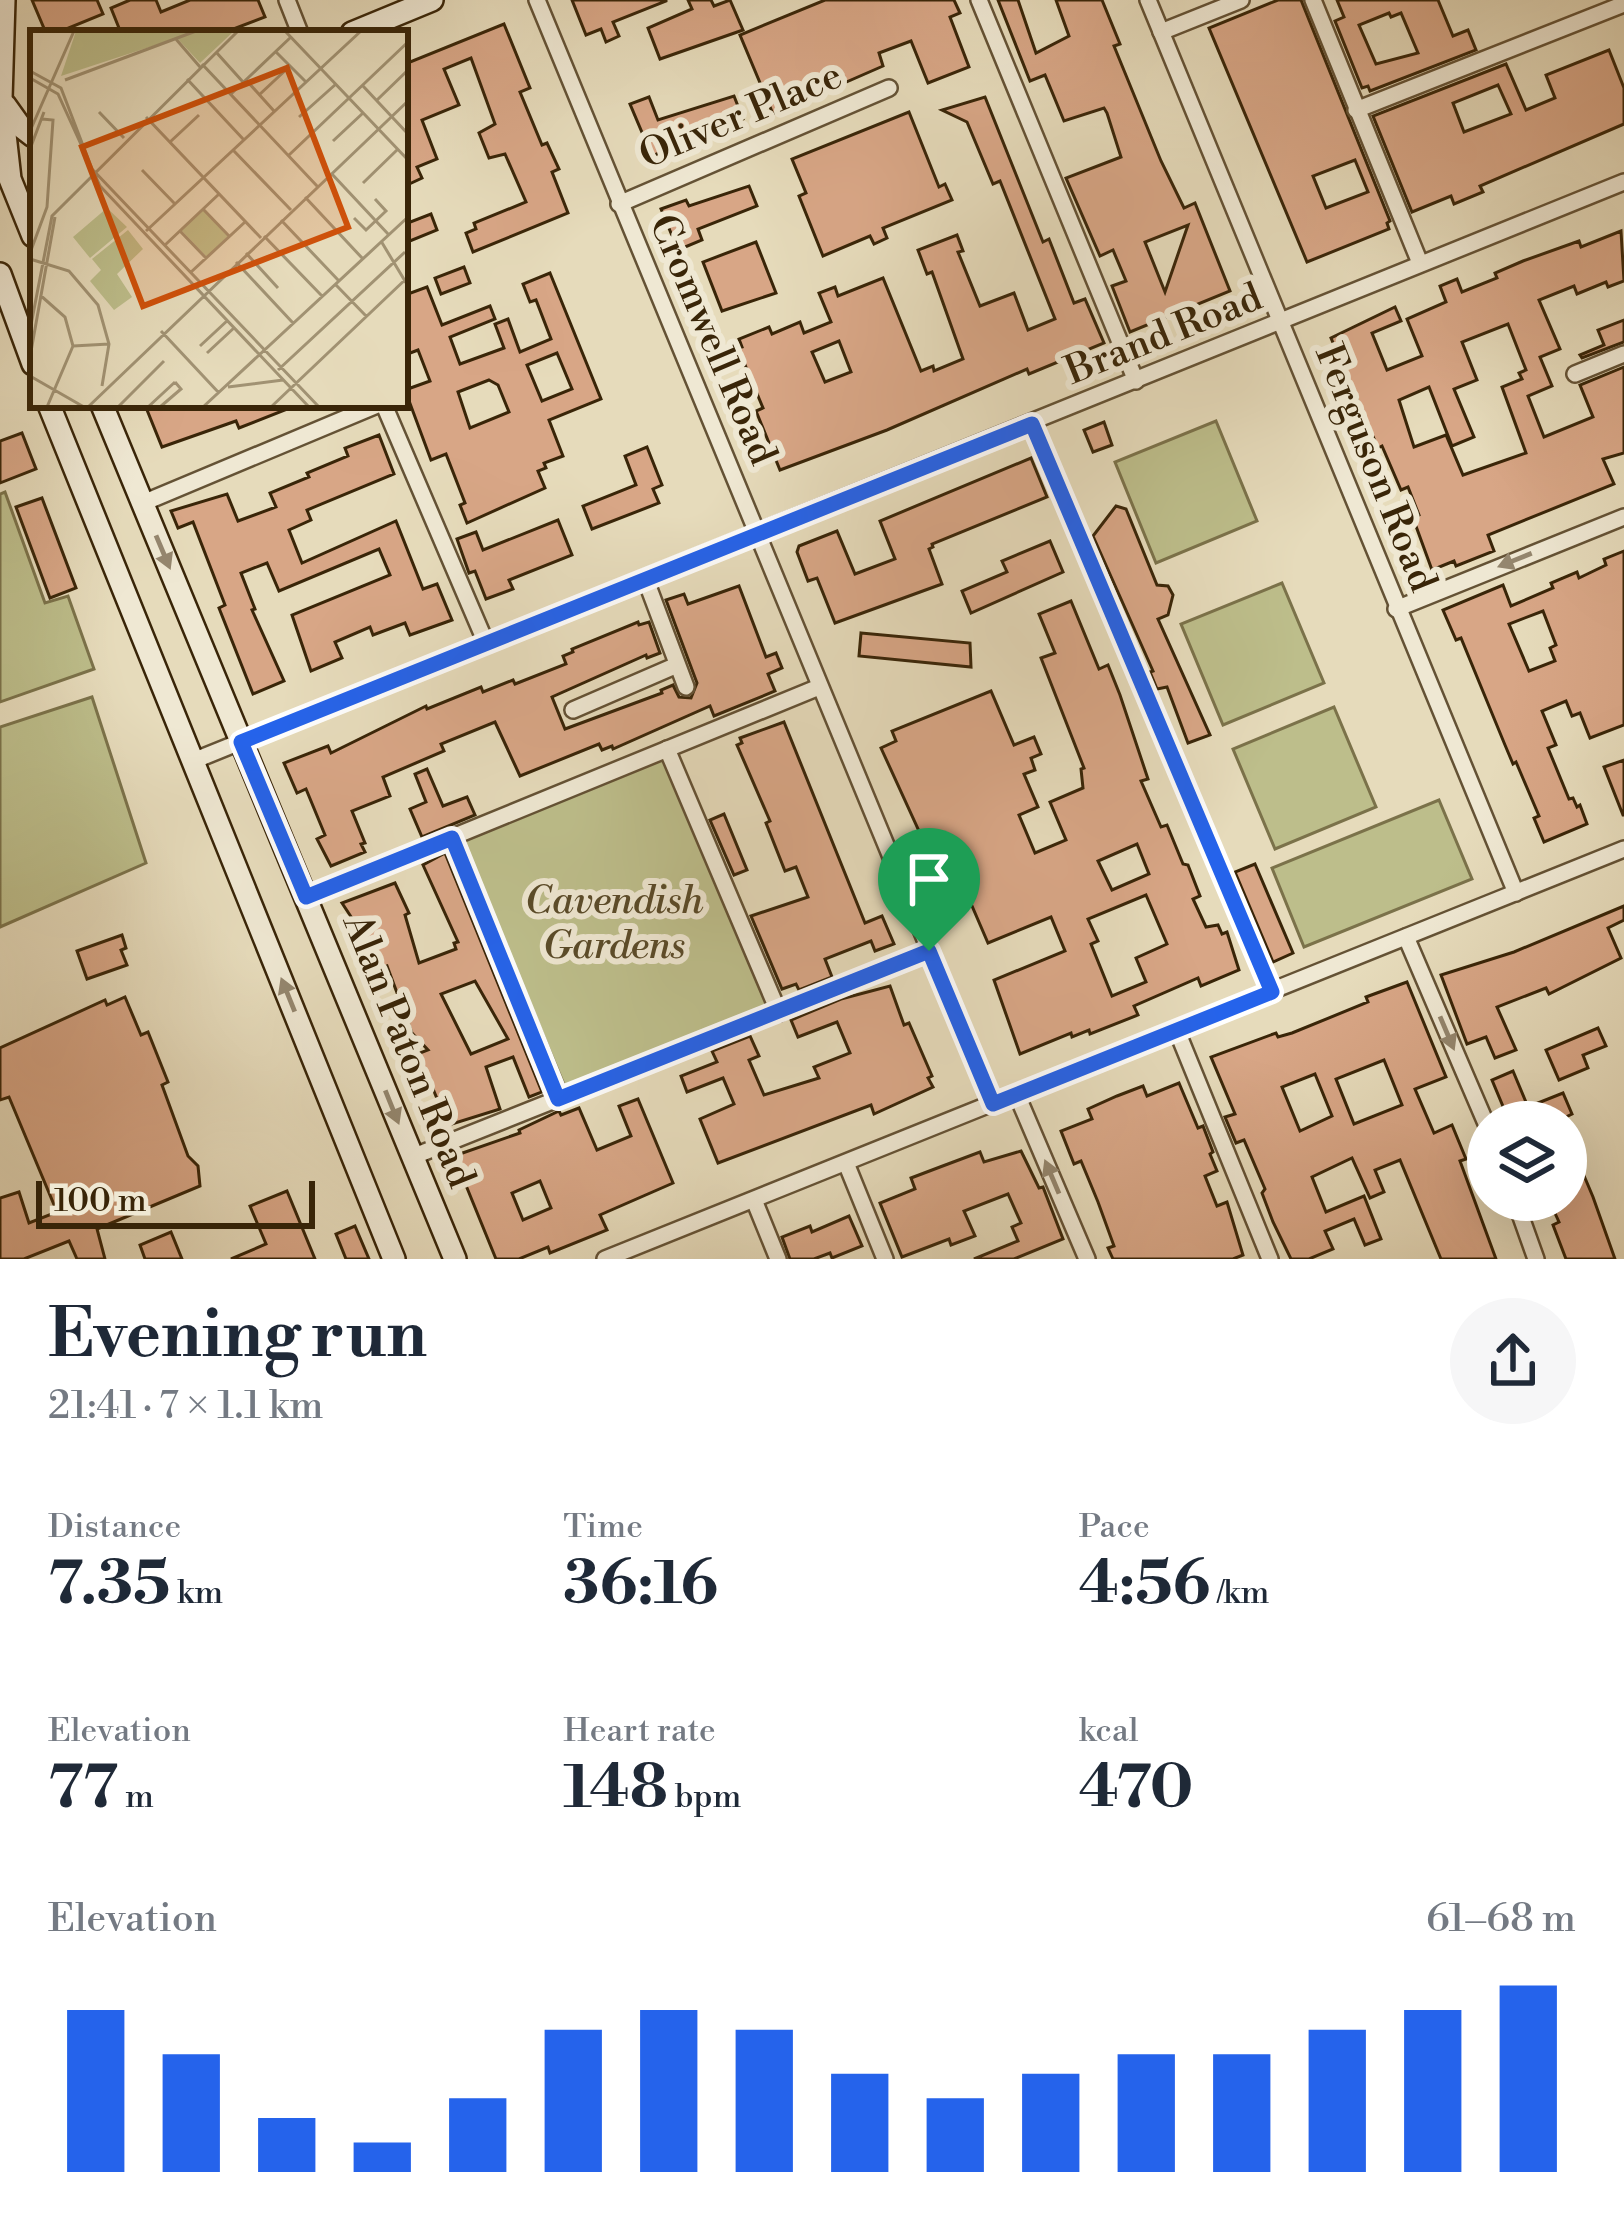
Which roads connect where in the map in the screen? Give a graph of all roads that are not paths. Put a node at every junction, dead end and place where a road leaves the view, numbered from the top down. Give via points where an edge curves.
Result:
1 (4, 0) edge
2 (287, 0) edge
3 (432, 0) edge
4 (537, 0) edge
5 (979, 0) edge
6 (1148, 0) edge
7 (1241, 0) edge
8 (1313, 0) edge
9 (1624, 4) edge
10 (299, 30) edge
11 (359, 30) edge
12 (1161, 32) junction
13 (889, 88) dead end
14 (1, 102) edge
15 (1356, 110) junction
16 (30, 134) edge
17 (5, 180) edge
18 (1624, 182) edge
19 (619, 204) junction
20 (30, 230) edge
21 (1420, 263) junction
22 (0, 274) edge
23 (1281, 323) junction
24 (1624, 354) edge
25 (30, 356) edge
26 (1575, 374) dead end
27 (1136, 381) junction
28 (50, 408) edge
29 (103, 408) edge
30 (373, 408) edge
31 (381, 408) edge
32 (1032, 424) junction
33 (143, 502) junction
34 (1624, 517) edge
35 (757, 533) junction
36 (645, 578) junction
37 (1396, 608) junction
38 (486, 643) junction
39 (677, 665) junction
40 (686, 687) dead end
41 (819, 687) junction
42 (573, 710) dead end
43 (241, 742) junction
44 (667, 749) junction
45 (194, 761) junction
46 (452, 838) junction
47 (1624, 849) edge
48 (1516, 893) junction
49 (306, 897) junction
50 (1406, 937) junction
51 (929, 951) junction
52 (1272, 992) junction
53 (779, 1013) junction
54 (1177, 1030) junction
55 (1017, 1095) junction
56 (558, 1099) junction
57 (1476, 1101) edge
58 (993, 1104) junction
59 (412, 1156) junction
60 (846, 1163) junction
61 (754, 1200) junction
62 (1522, 1221) edge
63 (394, 1259) edge
64 (455, 1259) edge
65 (604, 1259) edge
66 (778, 1259) edge
67 (884, 1259) edge
68 (1087, 1259) edge
69 (1270, 1259) edge
70 (1535, 1259) edge

1 - 14 street
2 - 10 street
3 - 11 street
4 - 19 street, Cromwell Road
5 - 27 street
6 - 12 street, Ferguson Road
7 - 12 street
8 - 15 street
9 - 15 street
12 - 23 street, Ferguson Road
13 - 19 street, Oliver Place
14 - 16 street
14 - 17 street
15 - 21 street
17 - 20 street
18 - 21 street, Brand Road
19 - 35 street, Cromwell Road
21 - 23 street, Brand Road
22 - 25 street
23 - 27 street, Brand Road
23 - 37 street, Ferguson Road
24 - 26 street
27 - 32 street, Brand Road
28 - 45 street
29 - 33 street, Alan Paton Road
30 - 33 street
31 - 38 street
32 - 35 street, Brand Road
32 - 52 street
33 -> 43 street, Alan Paton Road
34 -> 37 street
35 - 36 street, Brand Road
35 - 41 street, Cromwell Road
36 - 38 street, Brand Road
36 - 39 street
37 - 48 street, Ferguson Road
38 - 43 street, Brand Road
39 - 40 street
39 - 42 street
41 - 44 street
41 - 51 street, Cromwell Road
43 - 45 street, Brand Road
43 - 49 street, Alan Paton Road
44 - 46 street
44 - 53 street
63 -> 45 street
46 - 49 street
46 - 56 street
47 - 48 street
48 - 50 street
49 -> 59 street, Alan Paton Road
50 - 52 street
50 -> 57 street
51 - 53 street
51 - 58 street, Cromwell Road
52 - 54 street
53 - 56 street
54 - 55 street
54 - 69 street
55 - 58 street
68 -> 55 street
56 - 59 street
58 - 60 street
59 - 64 street, Alan Paton Road
60 - 61 street
60 - 67 street
61 - 65 street
61 - 66 street
62 - 70 street

